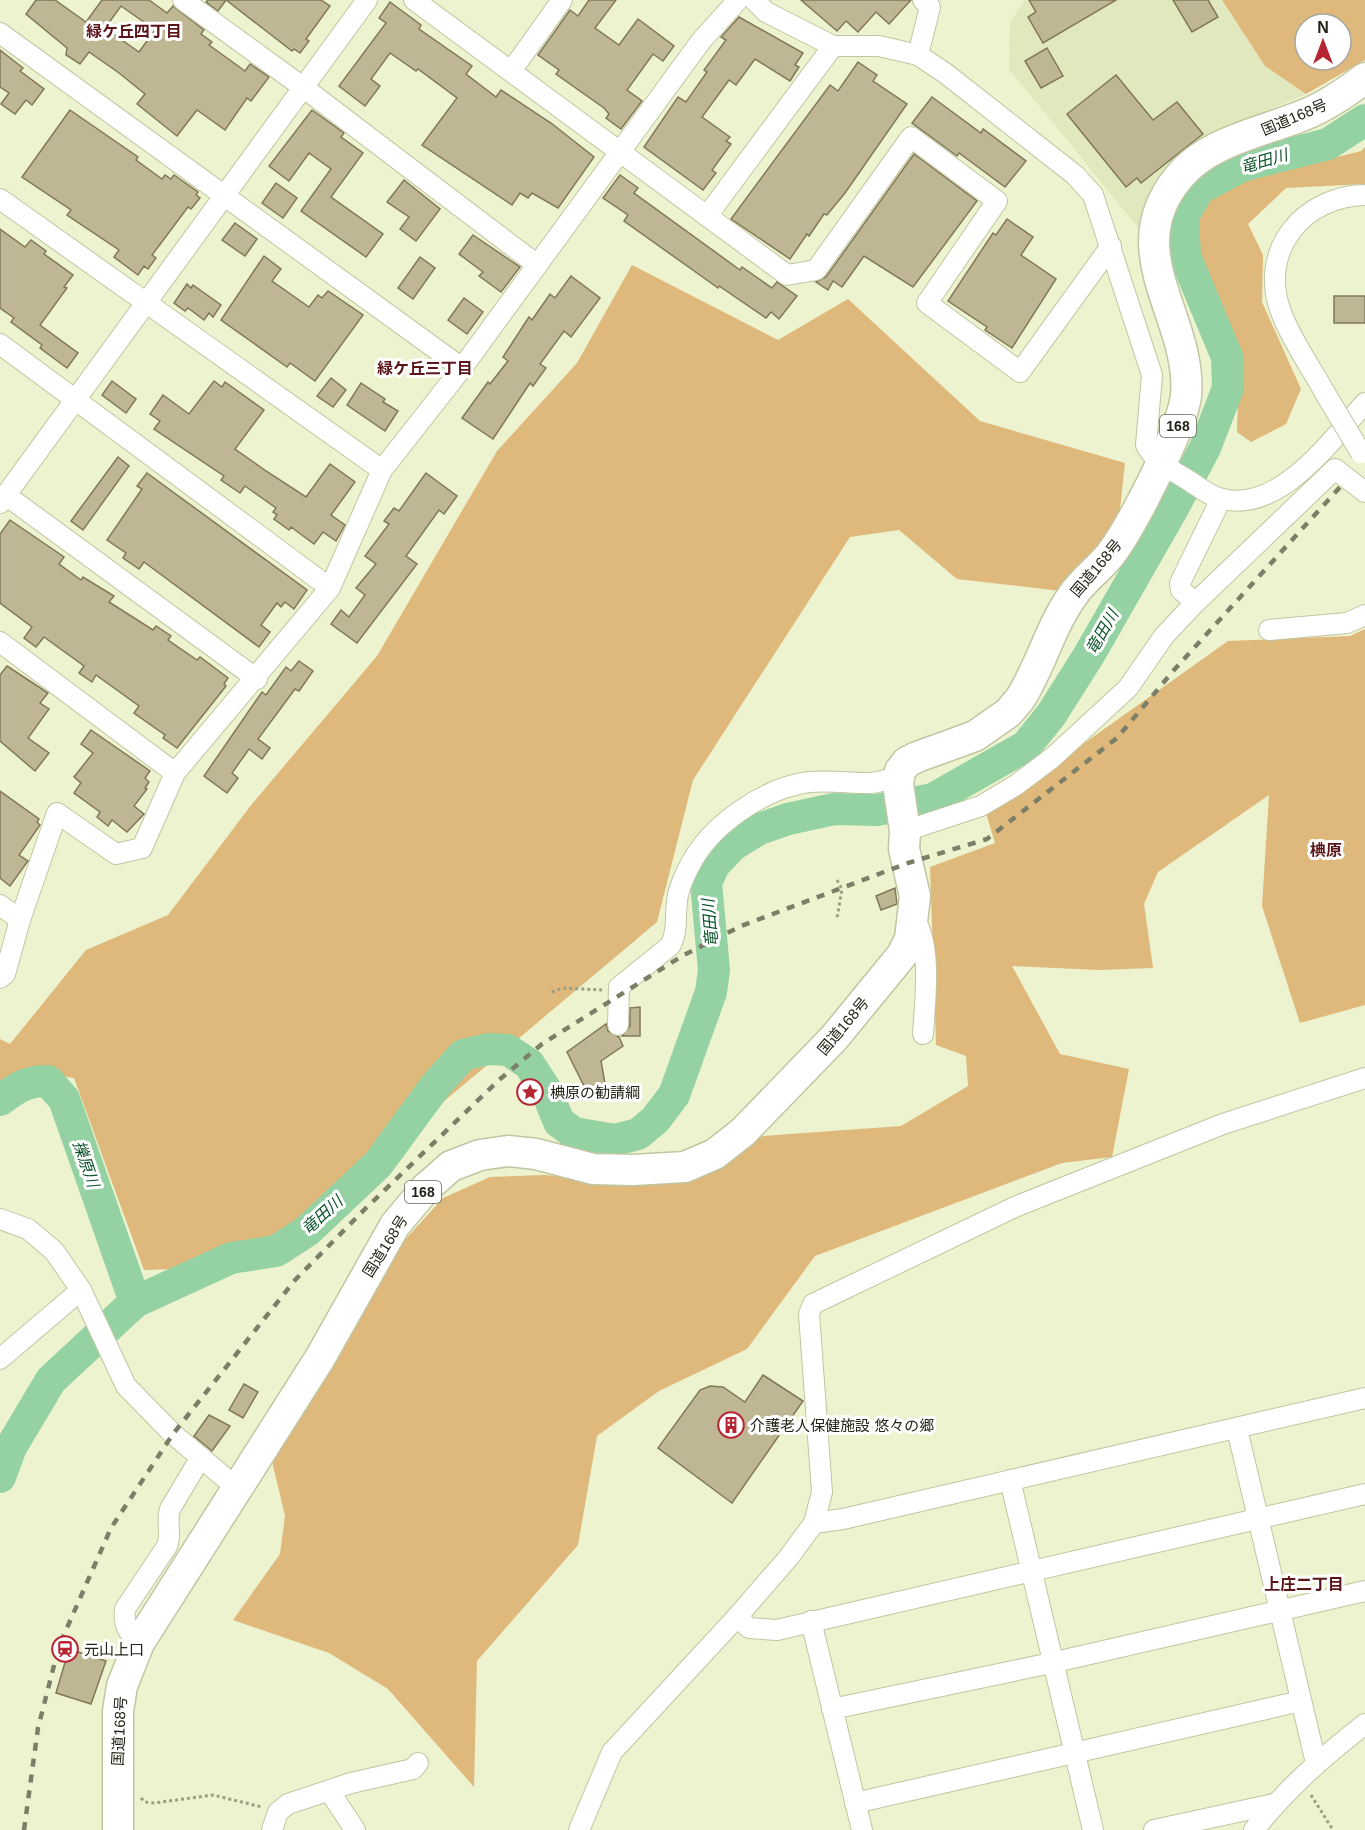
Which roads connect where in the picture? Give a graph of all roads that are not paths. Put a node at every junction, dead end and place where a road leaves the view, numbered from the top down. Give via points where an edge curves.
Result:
1 (183, 0) edge
2 (367, 0) edge
3 (414, 0) edge
4 (562, 0) edge
5 (738, 0) edge
6 (754, 0) edge
7 (929, 2) edge
8 (0, 33) edge
9 (833, 46) junction
10 (918, 55) junction
11 (512, 70) junction
12 (1365, 78) edge
13 (304, 88) junction
14 (622, 151) junction
15 (1365, 195) edge
16 (224, 198) junction
17 (0, 199) edge
18 (707, 216) junction
19 (1111, 246) junction
20 (536, 264) junction
21 (146, 302) junction
22 (0, 344) edge
23 (462, 368) junction
24 (77, 399) junction
25 (1365, 403) edge
26 (1363, 456) edge
27 (1167, 467) junction
28 (382, 470) junction
29 (1365, 492) edge
30 (1216, 496) junction
31 (4, 500) edge
32 (330, 588) junction
33 (1195, 603) junction
34 (1365, 615) edge
35 (1269, 630) dead end
36 (0, 642) edge
37 (257, 679) junction
38 (176, 773) junction
39 (899, 781) junction
40 (904, 825) junction
41 (0, 905) edge
42 (20, 920) junction
43 (914, 924) junction
44 (0, 978) edge
45 (618, 1025) dead end
46 (923, 1034) dead end
47 (1364, 1082) edge
48 (0, 1219) edge
49 (81, 1290) junction
50 (0, 1359) edge
51 (1365, 1398) edge
52 (1237, 1429) junction
53 (201, 1458) junction
54 (1010, 1480) junction
55 (238, 1489) junction
56 (1365, 1494) edge
57 (1258, 1519) junction
58 (814, 1523) junction
59 (1031, 1572) junction
60 (1365, 1592) edge
61 (1279, 1611) junction
62 (737, 1617) junction
63 (811, 1621) junction
64 (139, 1643) junction
65 (1051, 1663) junction
66 (1301, 1701) junction
67 (832, 1709) junction
68 (1365, 1724) edge
69 (1074, 1753) junction
70 (417, 1763) dead end
71 (1316, 1763) junction
72 (330, 1792) junction
73 (855, 1803) junction
74 (1274, 1804) junction
75 (275, 1821) edge
76 (118, 1830) edge
77 (355, 1830) edge
78 (579, 1830) edge
79 (862, 1830) edge
80 (1093, 1830) edge
81 (1154, 1830) edge
82 (1254, 1830) edge

1 - 13 street
2 - 13 street
3 - 11 street
4 - 11 street
5 - 14 street via 701,41
6 - 9 street via 766,12
7 - 10 street
8 - 16 street
9 - 10 street via 879,46
9 - 18 street
10 - 19 street via 1075,175 1093,195
11 - 14 street
12 - 27 highway, 国道168号 / 168 via 1312,112 1194,161 1167,192 1158,214 1154,263 1184,354 1187,376
13 - 16 street
13 - 20 street
14 - 18 street
14 - 20 street
15 - 26 street, bridge via 1332,200 1305,215 1285,239 1277,258 1275,286 1281,314
16 - 21 street
16 - 23 street
17 - 21 street
18 - 19 street via 787,274 816,270 910,137 997,201 927,303 1020,372
19 - 27 street via 1152,375 1146,445
20 - 23 street
21 - 24 street
21 - 28 street
22 - 24 street
23 - 28 street
24 - 31 street
24 - 32 street
25 - 30 street via 1289,482 1257,498
27 - 30 street
27 - 39 highway, 国道168号 / 168 via 1123,536 1068,602 1020,699 1008,713 975,736 907,762
28 - 32 street
29 - 33 street via 1335,469
30 - 33 street via 1180,583 1181,590
31 - 37 street
32 - 37 street
33 - 40 street via 1164,636 1128,688 1017,785 981,807
34 - 35 street via 1347,623
36 - 38 street
37 - 38 street
38 - 42 street via 142,848 116,854 57,813
39 - 40 highway, 国道168号 / 168
39 - 45 street via 830,780 782,790 738,813 711,836 689,866 677,899 675,937 670,946 619,987
40 - 43 highway, 国道168号 / 168 via 904,849 915,896
41 - 42 street
42 - 44 street via 5,974
43 - 46 street via 923,941
43 - 55 highway, 国道168号 / 168 via 902,956 834,1038 782,1095 715,1154 685,1167 633,1170 593,1169 508,1151 480,1155 451,1166 394,1225 320,1358
47 - 58 street via 1223,1124 1017,1206 813,1304 809,1314 822,1492
48 - 49 street via 28,1229 54,1251
49 - 50 street
49 - 53 street via 126,1386
51 - 52 street
52 - 54 street
52 - 57 street
53 - 55 street
53 - 64 street via 170,1509 170,1540 126,1609 128,1632
54 - 58 street
54 - 59 street
55 - 64 highway, 国道168号 / 168
56 - 57 street
57 - 59 street
57 - 61 street
58 - 62 street
59 - 63 street
59 - 65 street
60 - 61 street
61 - 65 street
61 - 66 street
62 - 63 street via 749,1628 764,1631
62 - 78 street via 612,1752
63 - 67 street
64 - 76 highway, 国道168号 / 168 via 122,1686 118,1711
65 - 67 street
65 - 69 street
66 - 69 street
66 - 71 street
67 - 73 street
68 - 71 street
69 - 73 street
69 - 80 street
70 - 72 street via 413,1769 351,1783
71 - 74 street
72 - 75 street via 295,1801
72 - 77 street
73 - 79 street
74 - 81 street
74 - 82 street

